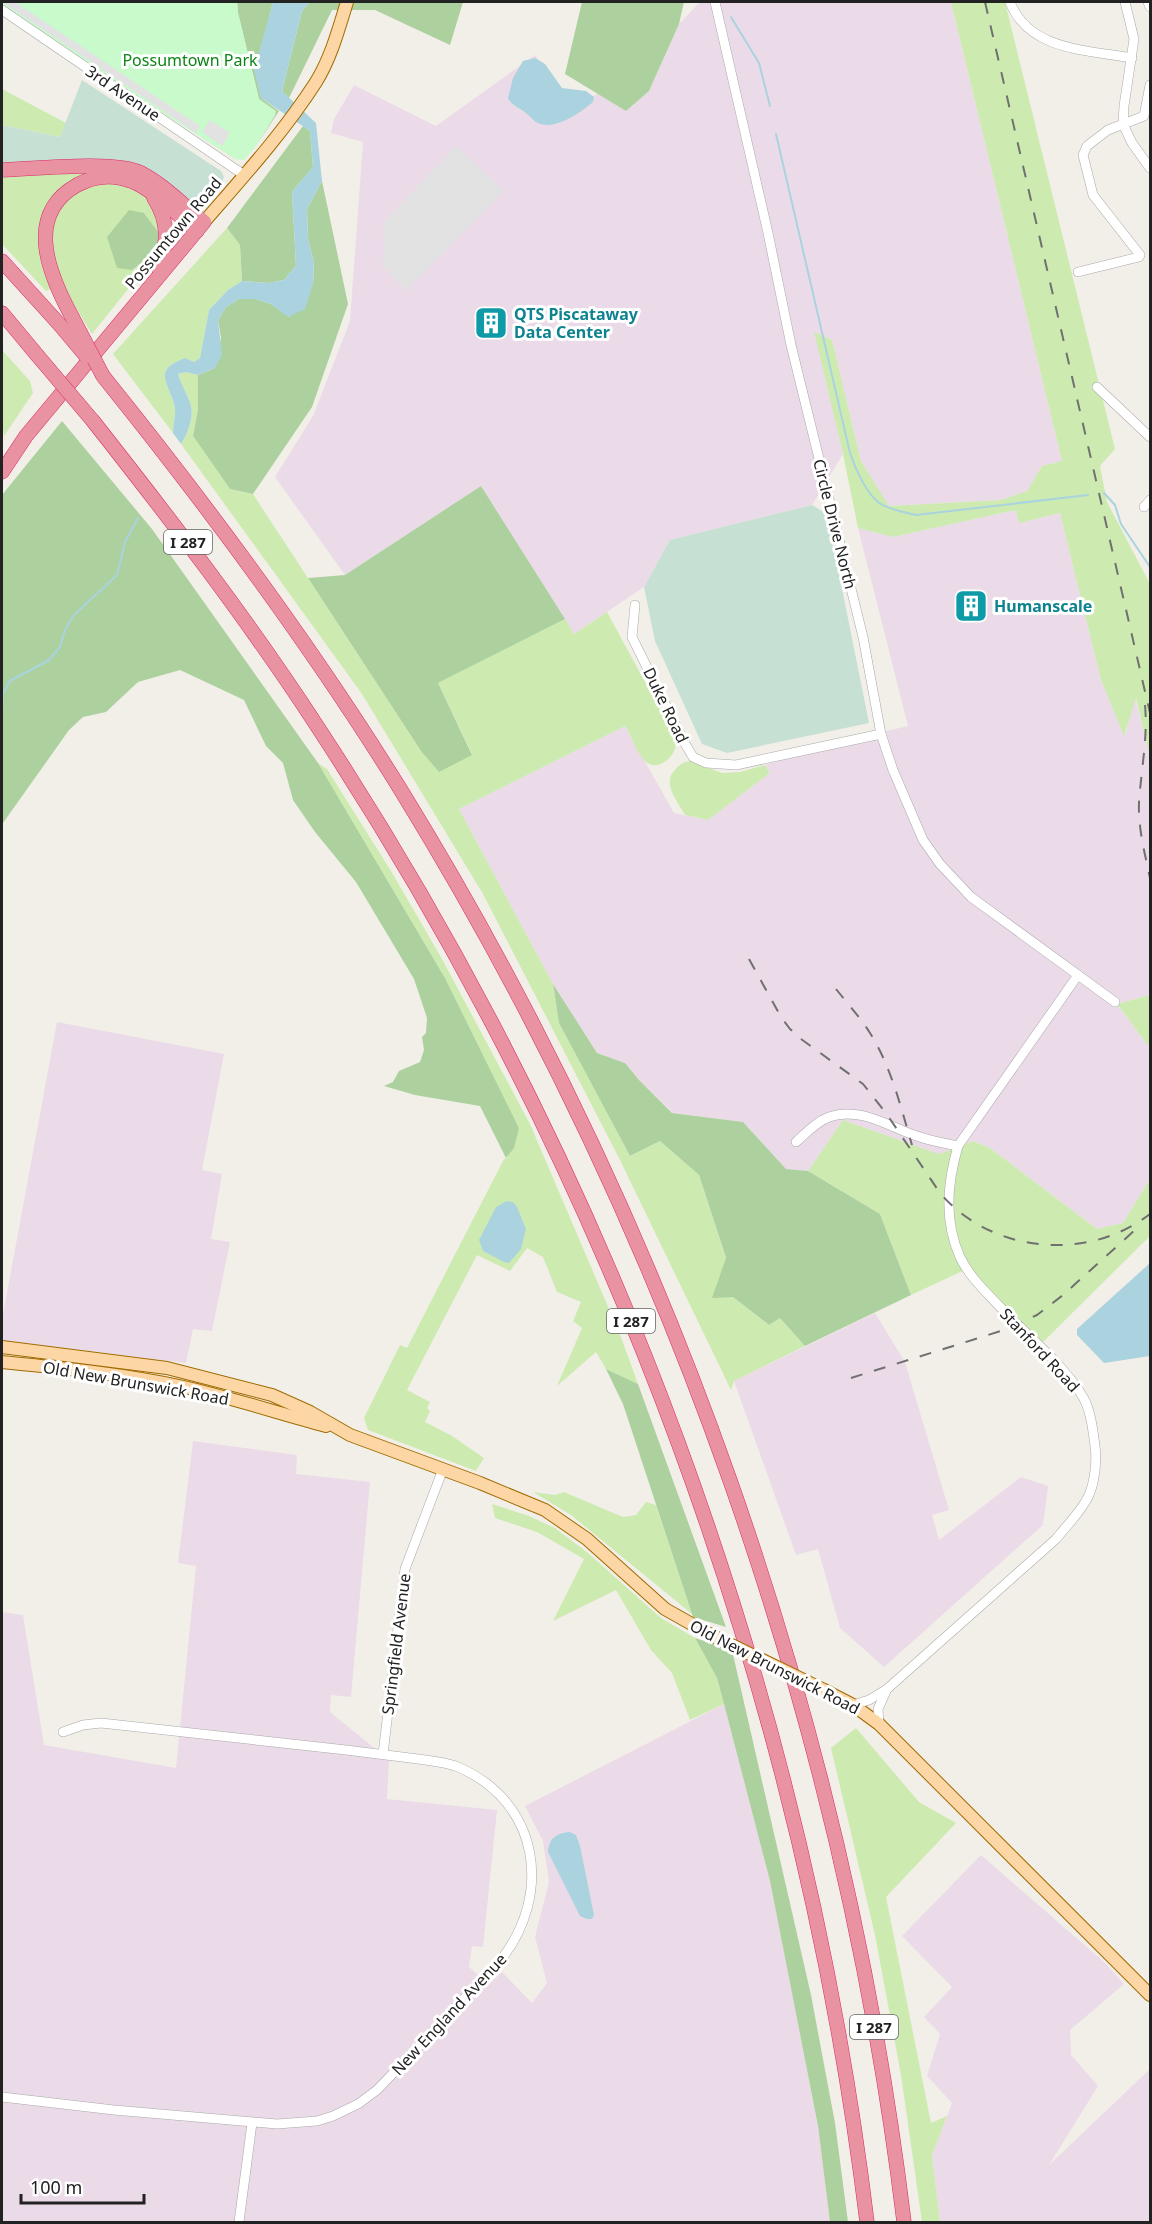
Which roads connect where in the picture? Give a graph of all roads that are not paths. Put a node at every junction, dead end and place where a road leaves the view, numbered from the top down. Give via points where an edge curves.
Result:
1 (347, 2) edge
2 (715, 2) edge
3 (1010, 2) edge
4 (1125, 2) edge
5 (1148, 2) edge
6 (1150, 7) edge
7 (2, 10) edge
8 (1132, 58) junction
9 (1150, 85) edge
10 (1123, 124) junction
11 (1150, 168) edge
12 (2, 170) edge
13 (244, 175) junction
14 (151, 194) junction
15 (201, 226) junction
16 (2, 261) edge
17 (1078, 272) dead end
18 (160, 274) junction
19 (2, 313) edge
20 (103, 375) junction
21 (1097, 387) dead end
22 (1150, 437) edge
23 (2, 472) edge
24 (635, 606) dead end
25 (881, 734) junction
26 (1078, 975) junction
27 (1115, 1002) dead end
28 (796, 1142) dead end
29 (958, 1146) junction
30 (2, 1347) edge
31 (2, 1362) edge
32 (338, 1430) junction
33 (444, 1469) junction
34 (887, 1689) junction
35 (853, 1705) junction
36 (879, 1724) junction
37 (63, 1732) dead end
38 (383, 1754) junction
39 (1150, 1995) edge
40 (2, 2097) edge
41 (252, 2123) junction
42 (239, 2223) edge
43 (866, 2223) edge
44 (904, 2223) edge

1 - 13 main road, Possumtown Road via 317,81
2 - 25 street, Circle Drive North
3 - 8 street via 1024,24 1051,43
4 - 8 street via 1134,39
5 - 6 street
7 - 13 street, 3rd Avenue
8 - 10 street
9 - 10 street via 1144,116
10 - 11 street
10 - 17 street via 1107,130 1087,146 1083,155 1094,195 1140,255
12 - 15 highway via 108,166 131,169 153,180
13 - 15 main road, Possumtown Road
14 - 15 highway
14 - 18 highway via 166,223
14 - 20 highway, bridge via 132,181 97,177 78,184 59,199 47,226 46,250 52,277
15 - 18 highway, Possumtown Road
16 - 20 highway, I 287, bridge
18 - 23 highway, Possumtown Road via 26,436
19 - 43 highway, I 287, bridge via 188,541 318,727 434,917 488,1015 609,1268 680,1446 729,1590 792,1813 839,2033
20 - 44 highway, I 287 via 274,599 401,790 529,1016 648,1269 735,1494 805,1720 858,1940
21 - 22 street
24 - 25 street, Duke Road via 632,637 693,757 706,763 736,765
25 - 26 street, Circle Drive North via 923,840 940,864 971,897
26 - 27 street, Circle Drive North
26 - 29 street, Stanford Road
28 - 29 street via 818,1122 842,1115 871,1117 916,1136
29 - 34 street, Stanford Road via 947,1202 960,1258 978,1284 1084,1399 1096,1458 1089,1494 1056,1539
30 - 32 main road, Old New Brunswick Road via 167,1368 272,1395
31 - 32 main road, Old New Brunswick Road via 70,1368 182,1387
32 - 33 main road, Old New Brunswick Road
33 - 35 main road, Old New Brunswick Road, bridge via 545,1510 587,1539 665,1609
33 - 38 street, Springfield Avenue via 405,1569
34 - 35 street, Stanford Road
34 - 36 street via 878,1708
35 - 36 main road, Old New Brunswick Road
36 - 39 main road, Old New Brunswick Road
37 - 38 street, New England Avenue via 101,1723
38 - 41 street, New England Avenue via 457,1767 487,1784 506,1803 522,1829 531,1860 532,1889 523,1926 500,1961 366,2098 317,2121
40 - 41 street, New England Avenue
41 - 42 street

